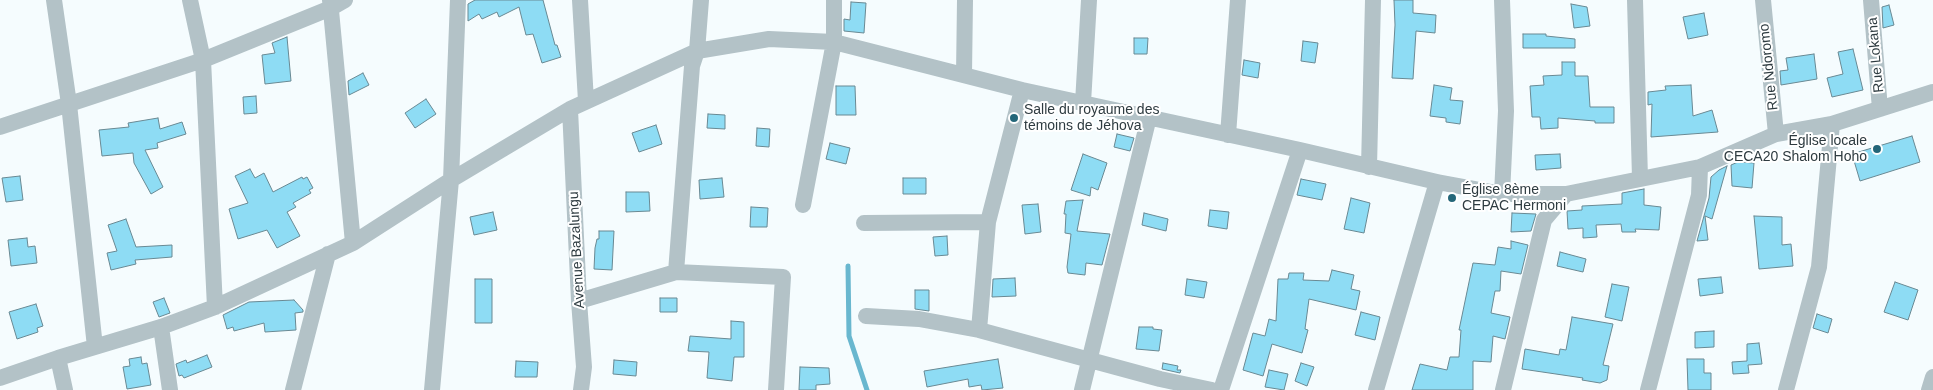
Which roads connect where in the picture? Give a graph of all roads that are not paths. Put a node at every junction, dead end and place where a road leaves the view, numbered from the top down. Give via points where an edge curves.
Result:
1 (54, 0) edge
2 (190, 0) edge
3 (458, 0) edge
4 (580, 0) edge
5 (701, 0) edge
6 (834, 0) edge
7 (965, 0) edge
8 (1089, 0) edge
9 (1238, 0) edge
10 (1373, 0) edge
11 (1502, 0) edge
12 (1635, 0) edge
13 (1763, 0) edge
14 (1871, 0) edge
15 (335, 3) edge
16 (834, 42) junction
17 (697, 51) junction
18 (202, 60) junction
19 (964, 75) junction
20 (1022, 90) junction
21 (1933, 92) edge
22 (586, 101) junction
23 (1082, 103) junction
24 (69, 104) junction
25 (570, 109) junction
26 (1880, 109) junction
27 (1149, 117) junction
28 (1832, 124) junction
29 (0, 127) edge
30 (1776, 134) junction
31 (1228, 135) junction
32 (1300, 150) junction
33 (1369, 167) junction
34 (1700, 167) junction
35 (1640, 178) junction
36 (451, 180) junction
37 (1437, 182) junction
38 (1502, 194) junction
39 (1566, 194) junction
40 (804, 205) dead end
41 (988, 222) junction
42 (864, 223) dead end
43 (352, 243) junction
44 (328, 254) junction
45 (676, 272) junction
46 (579, 301) junction
47 (215, 307) junction
48 (866, 316) dead end
49 (161, 327) junction
50 (979, 330) junction
51 (96, 348) junction
52 (58, 358) junction
53 (1090, 361) junction
54 (1933, 377) edge
55 (0, 378) edge
56 (65, 390) edge
57 (170, 390) edge
58 (292, 390) edge
59 (432, 390) edge
60 (581, 390) edge
61 (776, 390) edge
62 (1082, 390) edge
63 (1212, 390) edge
64 (1221, 390) edge
65 (1376, 390) edge
66 (1503, 390) edge
67 (1648, 390) edge
68 (1786, 390) edge
69 (1929, 390) edge

1 - 24 street
2 - 18 street
3 - 36 street
4 - 22 street
5 - 17 street
6 - 16 street
7 - 19 street
8 - 23 street
9 - 31 street
10 - 33 street
11 - 38 street via 1506,111
12 - 35 street
13 - 30 street, Rue Ndoromo
14 - 26 street, Rue Lokana
15 - 18 street
15 - 43 street
16 - 17 street via 769,39
16 - 19 street
16 - 40 street
17 - 22 street
17 - 45 street via 692,66
18 - 24 street
18 - 47 street
19 - 20 street
20 - 23 street
20 - 41 street
21 - 26 street
22 - 25 street
23 - 27 street
24 - 29 street
24 - 51 street
25 - 36 street
25 - 46 street, Avenue Bazalungu
26 - 28 street
27 - 31 street
27 - 53 street
28 - 30 street
28 - 68 street via 1819,267
30 - 34 street
31 - 32 street
32 - 33 street
32 - 64 street
33 - 37 street
34 - 35 street
34 - 67 street via 1698,195
35 - 39 street
36 - 43 street
36 - 59 street
37 - 38 street
37 - 65 street
38 - 39 street
39 - 66 street via 1544,220
41 - 42 street
41 - 50 street
43 - 44 street
44 - 47 street
44 - 58 street
45 - 46 street
45 - 61 street via 784,277
46 - 60 street, Avenue Bazalungu via 584,367
47 - 49 street
48 - 50 street via 919,319
49 - 51 street
49 - 57 street
50 - 53 street
51 - 52 street
52 - 55 street
52 - 56 street
53 - 62 street
53 - 63 street
54 - 69 street

